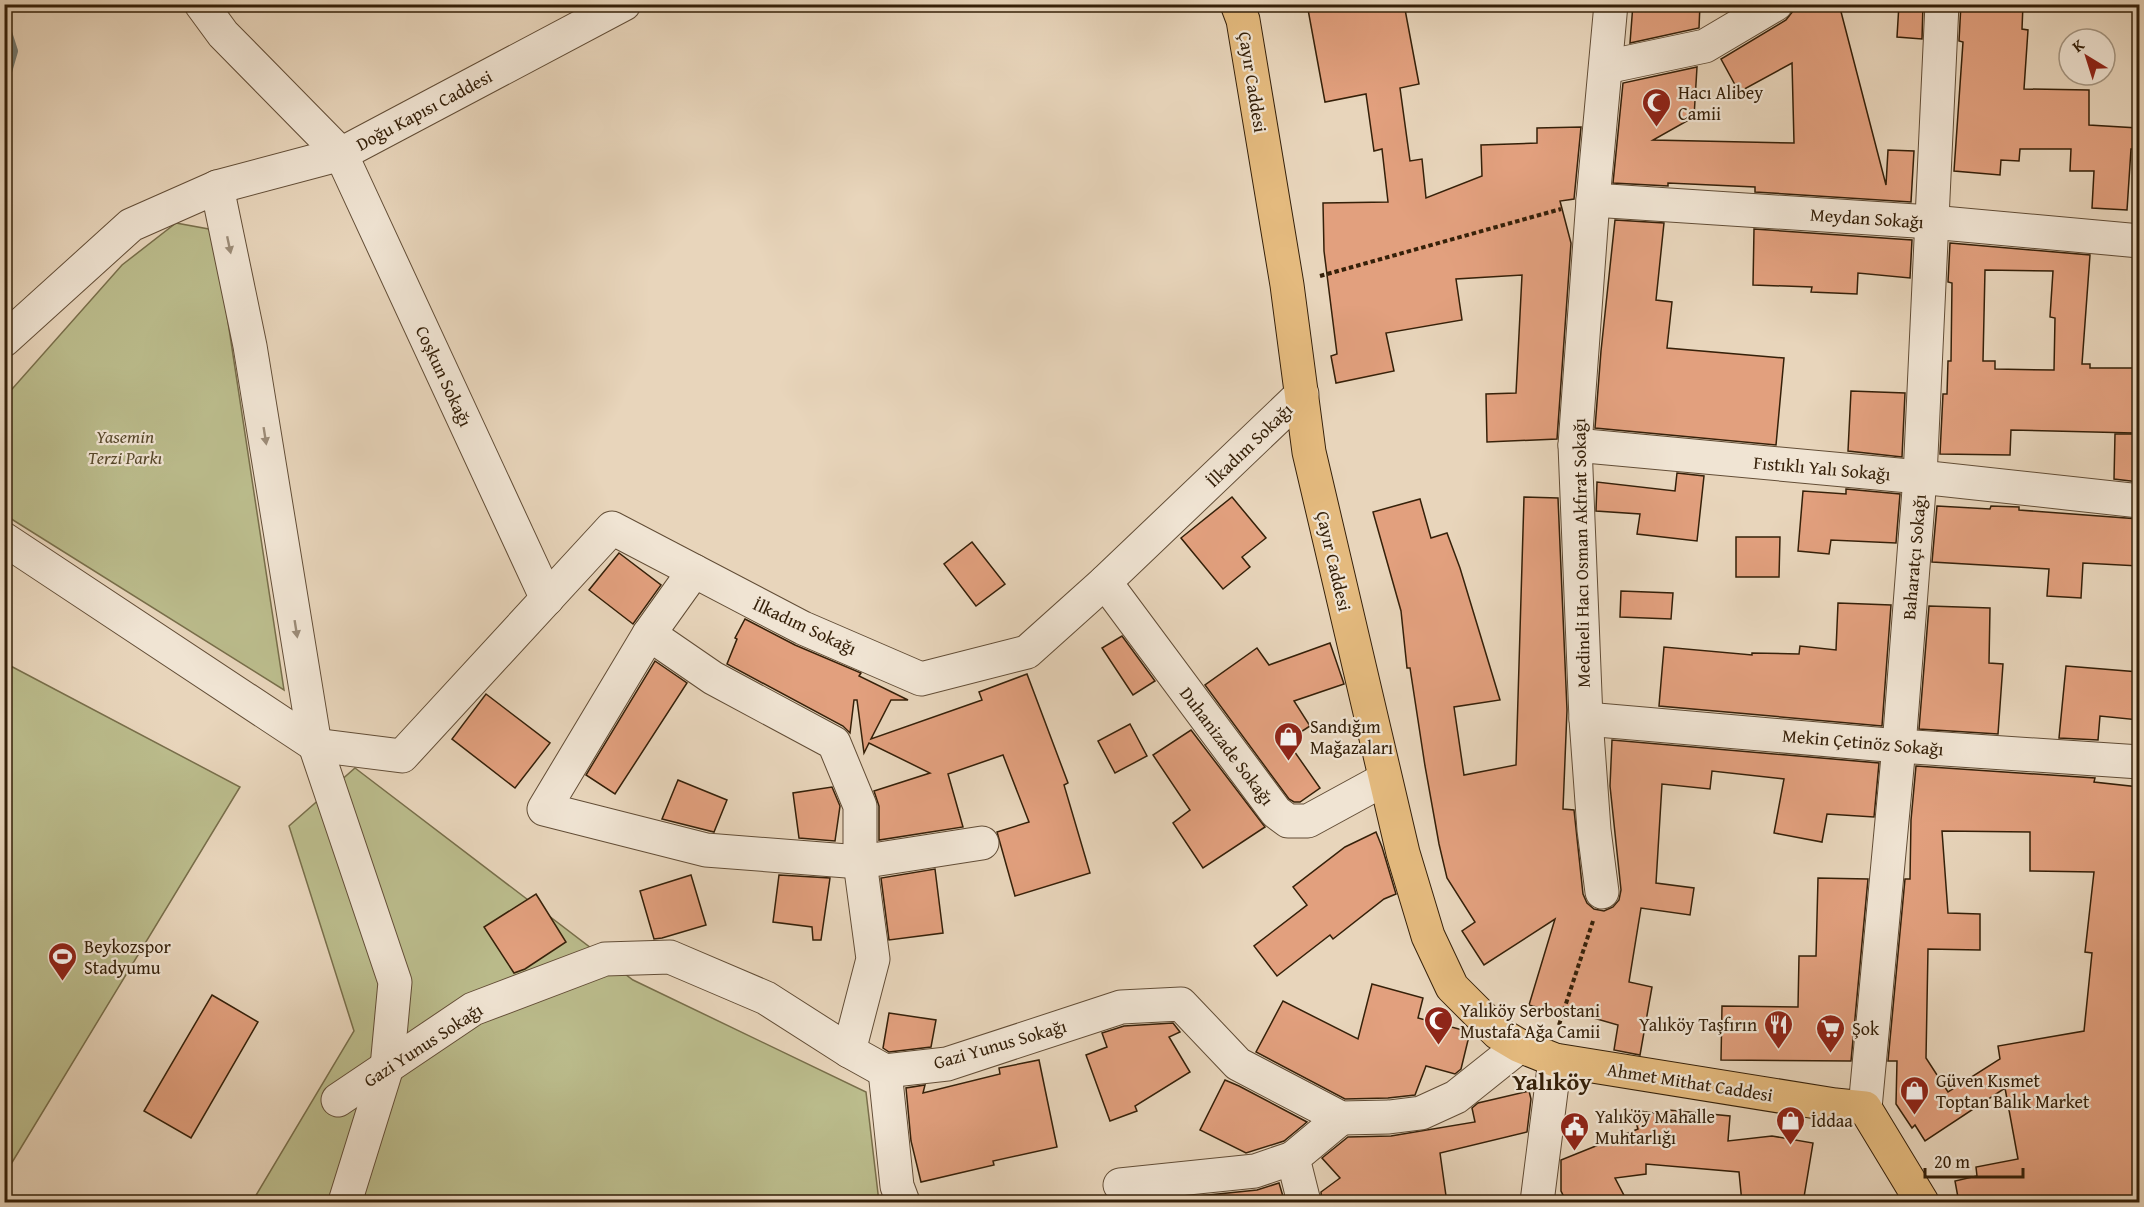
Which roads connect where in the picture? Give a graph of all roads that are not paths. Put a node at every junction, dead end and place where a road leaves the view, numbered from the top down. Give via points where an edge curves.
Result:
1 (201, 4) edge
2 (624, 4) edge
3 (1237, 4) edge
4 (1611, 4) edge
5 (1776, 4) edge
6 (1941, 4) edge
7 (1606, 68) junction
8 (341, 154) junction
9 (218, 187) junction
10 (1593, 200) junction
11 (1931, 222) junction
12 (2139, 241) edge
13 (4, 340) edge
14 (1302, 394) junction
15 (1575, 445) junction
16 (1920, 477) junction
17 (2139, 501) edge
18 (4, 539) edge
19 (694, 571) junction
20 (1106, 582) junction
21 (547, 598) junction
22 (649, 634) junction
23 (1586, 719) junction
24 (315, 745) junction
25 (1899, 746) junction
26 (2139, 762) edge
27 (1385, 779) junction
28 (982, 843) dead end
29 (860, 862) junction
30 (1602, 892) road end
31 (849, 1051) junction
32 (1541, 1054) junction
33 (387, 1066) junction
34 (885, 1071) junction
35 (338, 1100) dead end
36 (1865, 1108) junction
37 (1341, 1118) junction
38 (1293, 1158) junction
39 (1120, 1185) dead end
40 (345, 1203) edge
41 (903, 1203) edge
42 (1304, 1203) edge
43 (1537, 1203) edge
44 (1922, 1203) edge

1 - 8 street, Doğu Kapısı Caddesi via 223,34
2 - 8 street, Doğu Kapısı Caddesi
3 - 14 main road, Çayır Caddesi via 1243,20
4 - 7 street, Medineli Hacı Osman Akfırat Sokağı
5 - 7 street via 1705,46
6 - 11 street, Baharatçı Sokağı
7 - 10 street, Medineli Hacı Osman Akfırat Sokağı
8 - 9 street
8 - 21 street, Coşkun Sokağı
9 - 13 street via 131,225
9 -> 24 street via 250,346
10 - 11 street, Meydan Sokağı
10 - 15 street, Medineli Hacı Osman Akfırat Sokağı
11 - 12 street, Meydan Sokağı
11 - 16 street, Baharatçı Sokağı
14 - 20 street, İlkadım Sokağı
14 - 27 main road, Çayır Caddesi via 1309,452
15 - 16 street, Fıstıklı Yalı Sokağı
15 - 23 street, Medineli Hacı Osman Akfırat Sokağı
16 - 17 street, Fıstıklı Yalı Sokağı
16 - 25 street, Baharatçı Sokağı
18 - 24 street
19 - 20 street, İlkadım Sokağı via 803,628 921,679 1027,652
19 - 21 street, İlkadım Sokağı via 612,528
19 - 22 street
20 - 27 street, Duhanizade Sokağı via 1276,812 1288,821 1308,821
21 - 24 street, İlkadım Sokağı via 402,756
22 - 29 street via 713,678 834,743 860,806
22 - 29 street via 544,809 706,850
23 - 25 street, Mekin Çetinöz Sokağı
23 - 30 street, Medineli Hacı Osman Akfırat Sokağı
24 - 33 street via 395,982
25 - 26 street, Mekin Çetinöz Sokağı
25 - 36 street, Baharatçı Sokağı
27 - 32 main road, Çayır Caddesi via 1402,853 1428,936 1452,987 1498,1033
28 - 29 street
29 - 31 street via 873,959
31 - 33 street, Gazi Yunus Sokağı via 766,998 670,957 605,959 473,1009
31 - 34 street, Gazi Yunus Sokağı
32 - 36 main road, Ahmet Mithat Caddesi
32 - 37 street, Gazi Yunus Sokağı via 1421,1113
32 - 43 street
33 - 35 street, Gazi Yunus Sokağı
33 - 40 street
34 - 37 street, Gazi Yunus Sokağı via 947,1064 1121,1007 1181,1004 1238,1064
34 - 41 street via 897,1186
36 - 44 main road
37 - 38 street
38 - 39 street via 1255,1171
38 - 42 street

